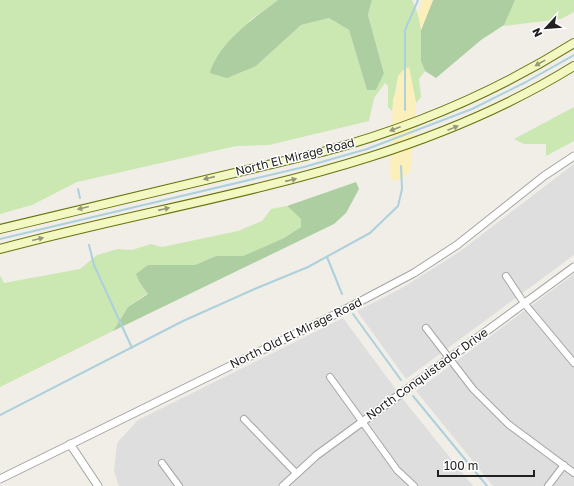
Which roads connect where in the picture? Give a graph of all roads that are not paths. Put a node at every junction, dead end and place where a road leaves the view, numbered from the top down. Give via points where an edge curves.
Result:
1 (574, 44) edge
2 (574, 66) edge
3 (574, 156) edge
4 (0, 228) edge
5 (0, 249) edge
6 (574, 267) edge
7 (506, 276) dead end
8 (524, 302) junction
9 (426, 328) dead end
10 (450, 358) junction
11 (574, 363) edge
12 (330, 377) dead end
13 (244, 419) dead end
14 (362, 421) junction
15 (70, 444) junction
16 (162, 463) dead end
17 (564, 465) junction
18 (296, 473) junction
19 (574, 473) edge
20 (0, 479) edge
21 (98, 486) edge
22 (179, 486) edge
23 (283, 486) edge
24 (414, 486) edge
25 (548, 486) edge

1 -> 4 main road, North El Mirage Road via 502,84 420,120 369,138 322,152
5 -> 2 main road, North El Mirage Road via 307,176 376,156 497,109
3 - 15 street, North Old El Mirage Road via 544,176 445,254 408,276
6 - 8 street, North Conquistador Drive
7 - 8 street
8 - 10 street, North Conquistador Drive
8 - 11 street
9 - 10 street
10 - 14 street, North Conquistador Drive
10 - 17 street via 473,389 508,424
12 - 14 street
13 - 18 street
14 - 18 street, North Conquistador Drive
14 - 24 street via 397,470
15 - 20 street, North Old El Mirage Road
15 - 21 street
16 - 22 street
17 - 19 street
17 - 25 street
18 - 23 street, North Conquistador Drive

